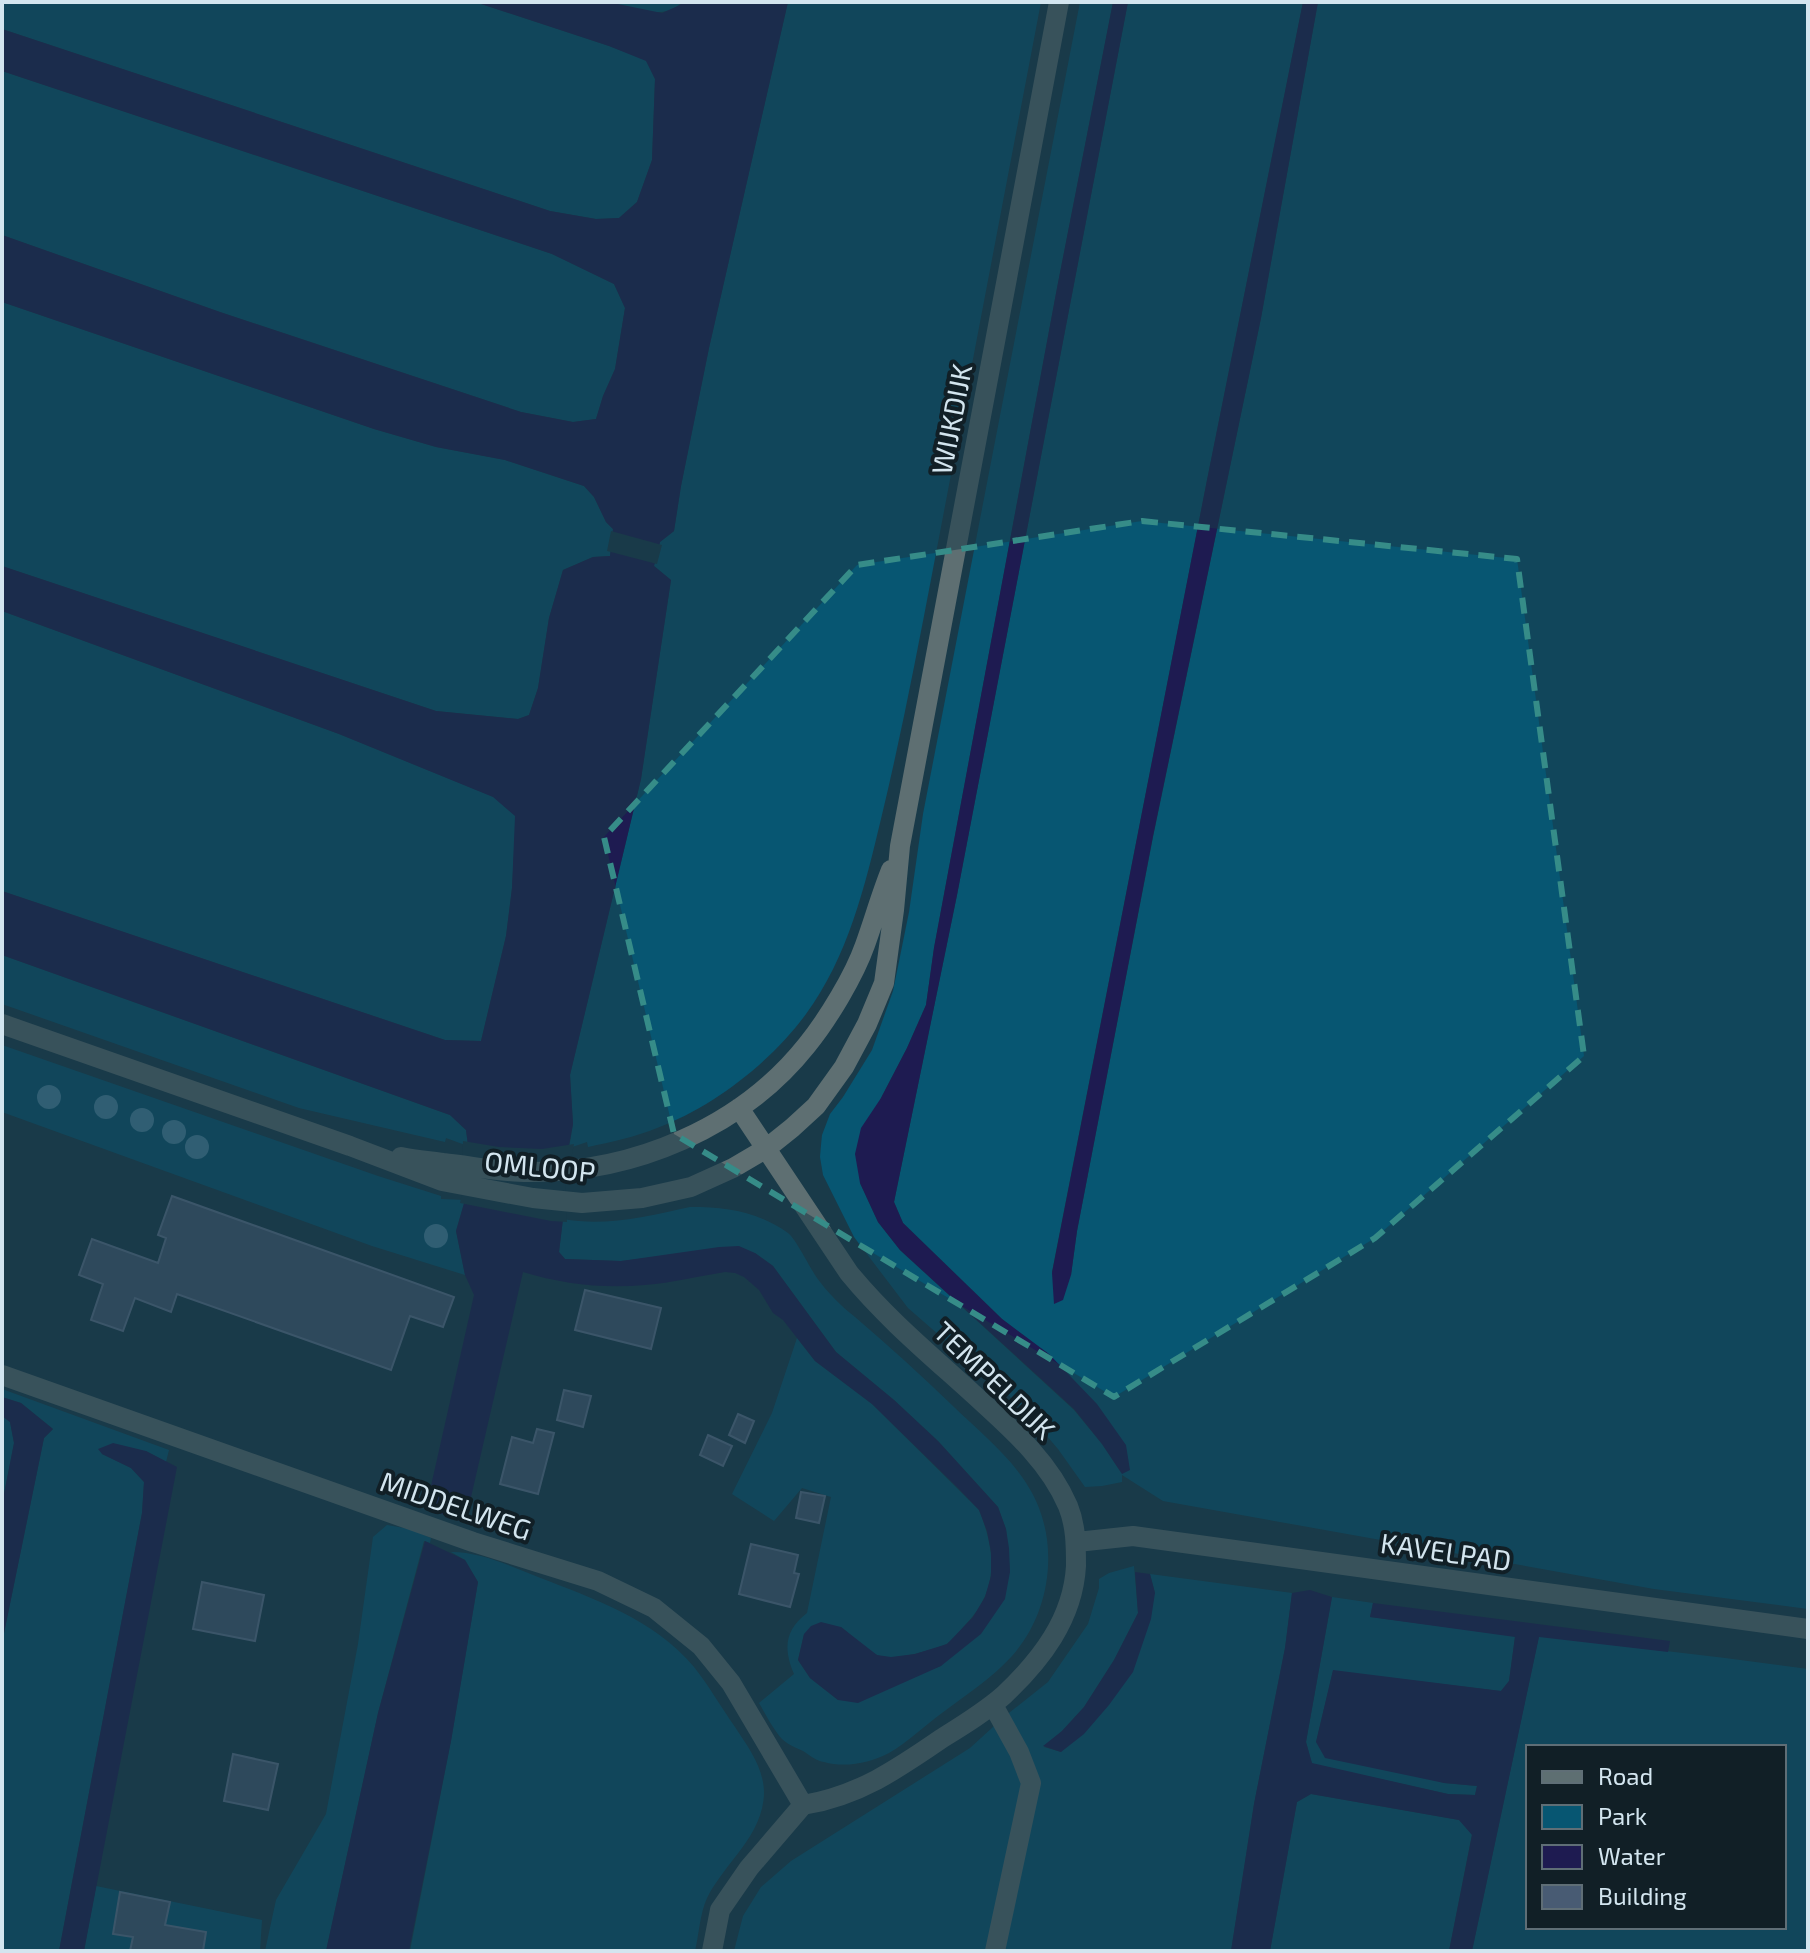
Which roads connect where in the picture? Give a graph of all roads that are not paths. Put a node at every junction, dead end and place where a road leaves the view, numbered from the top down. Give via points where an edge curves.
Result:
1 (1059, 2) edge
2 (900, 846) junction
3 (2, 1024) edge
4 (739, 1108) junction
5 (767, 1148) junction
6 (443, 1172) junction
7 (2, 1375) edge
8 (1077, 1542) junction
9 (1808, 1629) edge
10 (993, 1705) junction
11 (803, 1805) junction
12 (712, 1951) edge
13 (995, 1951) edge

1 - 2 street, WIJKDIJK
2 - 4 street, WIJKDIJK via 865,947 829,1013 807,1046
2 - 5 street, WIJKDIJK via 884,983 867,1024 816,1106
3 - 6 street, OMLOOP via 350,1146
4 - 5 street, TEMPELDIJK
4 - 6 street, OMLOOP via 686,1139 622,1162 558,1171
5 - 6 street, OMLOOP via 691,1187 582,1203 533,1198
5 - 8 street, TEMPELDIJK via 866,1294 1024,1441 1051,1475 1068,1507
7 - 11 street, MIDDELWEG via 598,1581 654,1608 701,1646 731,1683
8 - 9 street, KAVELPAD via 1133,1536
8 - 10 street, TEMPELDIJK via 1075,1579 1058,1629 1041,1656
10 - 11 street, TEMPELDIJK via 889,1774 830,1801
10 - 13 street via 1031,1783
11 - 12 street via 720,1910

